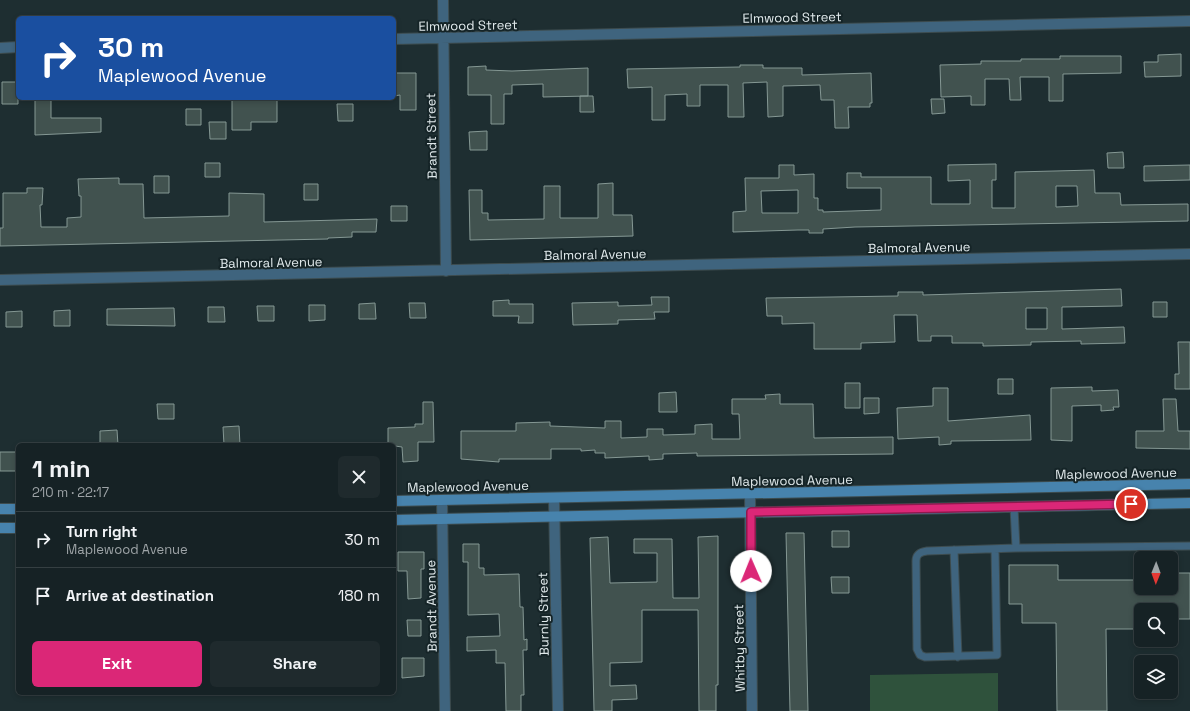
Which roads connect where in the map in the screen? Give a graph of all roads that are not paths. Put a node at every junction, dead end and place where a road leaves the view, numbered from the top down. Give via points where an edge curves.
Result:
1 (443, 0) edge
2 (1190, 21) edge
3 (443, 38) junction
4 (396, 39) edge
5 (16, 47) edge
6 (0, 48) edge
7 (1190, 254) edge
8 (446, 271) junction
9 (0, 280) edge
10 (1175, 484) junction
11 (1190, 484) edge
12 (750, 494) junction
13 (554, 498) junction
14 (442, 500) junction
15 (396, 501) edge
16 (1175, 503) junction
17 (1190, 503) edge
18 (1014, 507) junction
19 (0, 509) edge
20 (16, 509) edge
21 (751, 512) junction
22 (554, 516) junction
23 (443, 519) junction
24 (396, 520) edge
25 (0, 528) edge
26 (16, 528) edge
27 (1190, 546) edge
28 (1016, 548) junction
29 (995, 549) junction
30 (954, 550) junction
31 (958, 657) junction
32 (445, 711) edge
33 (558, 711) edge
34 (752, 711) edge

1 - 3 street, Brandt Street
2 - 3 street, Elmwood Street
3 - 4 street, Elmwood Street
3 - 8 street, Brandt Street
5 - 6 street
7 - 8 street, Balmoral Avenue
8 - 9 street, Balmoral Avenue
10 - 11 street, Maplewood Avenue
10 - 12 street, Maplewood Avenue
10 - 16 street
12 - 13 street, Maplewood Avenue
12 - 21 street, Whitby Street
13 - 14 street, Maplewood Avenue
13 - 22 street, Burnly Street
14 - 15 street, Maplewood Avenue
14 - 23 street, Brandt Avenue
16 - 17 street
16 - 18 street
18 - 21 street
18 - 28 lane
19 - 20 street
21 - 22 street
21 - 34 street, Whitby Street
22 - 23 street
22 - 33 street, Burnly Street
23 - 24 street
23 - 32 street, Brandt Avenue
25 - 26 street
27 - 28 lane
28 - 29 lane
29 - 30 lane
29 - 31 lane via 997,655
30 - 31 lane
30 - 31 lane via 927,551 916,557 917,649 925,657

